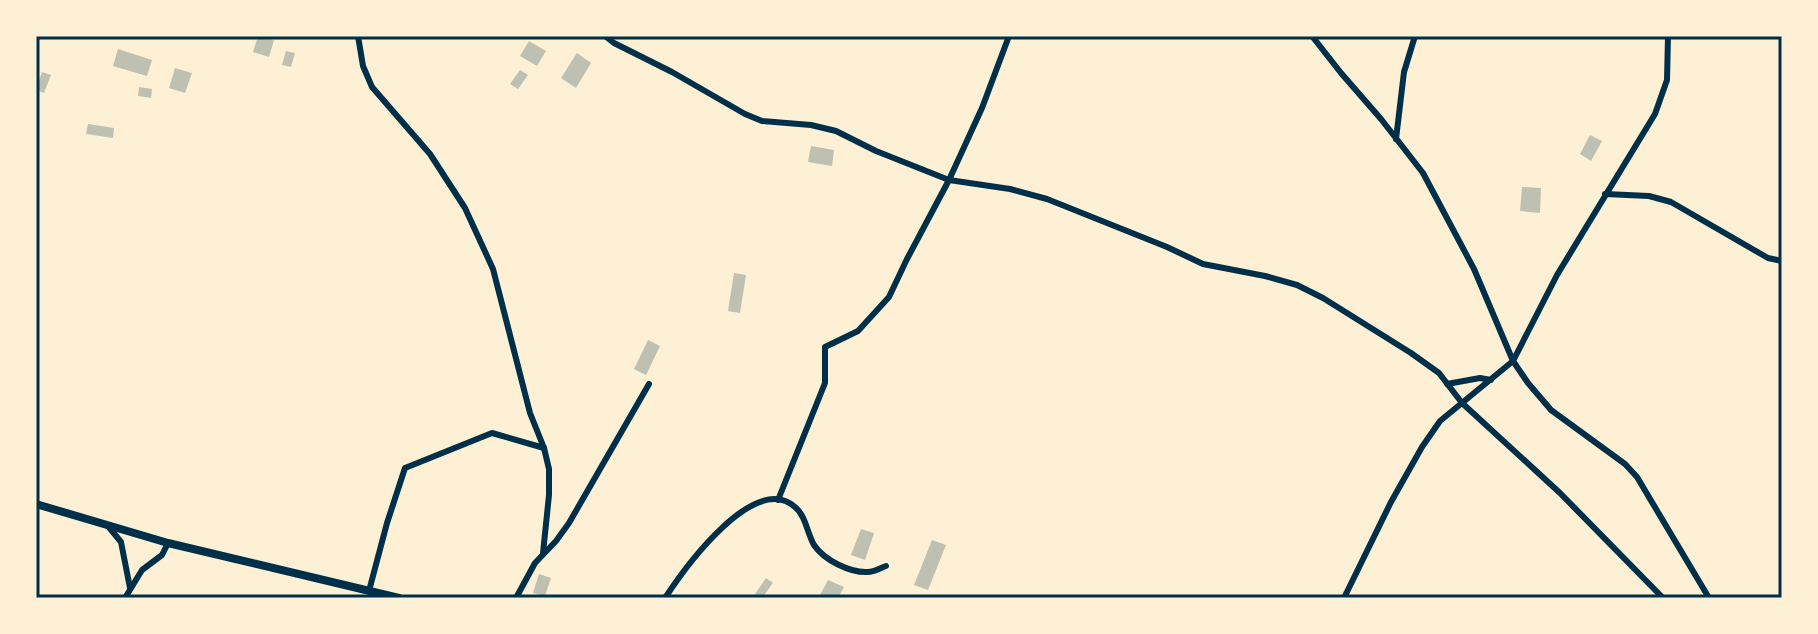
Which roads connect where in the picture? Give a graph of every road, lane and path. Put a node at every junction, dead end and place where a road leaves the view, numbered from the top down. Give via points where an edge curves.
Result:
1 (358, 36) edge
2 (605, 36) edge
3 (1009, 36) edge
4 (1312, 36) edge
5 (1415, 36) edge
6 (1668, 36) edge
7 (1396, 139) junction
8 (949, 180) junction
9 (1605, 194) junction
10 (1782, 261) edge
11 (1513, 361) junction
12 (1491, 380) junction
13 (649, 384) dead end
14 (1447, 384) junction
15 (1462, 403) junction
16 (544, 448) junction
17 (778, 500) junction
18 (36, 504) edge
19 (108, 526) junction
20 (168, 543) junction
21 (543, 553) junction
22 (886, 566) dead end
23 (130, 589) junction
24 (369, 591) junction
25 (125, 598) edge
26 (399, 598) edge
27 (516, 598) edge
28 (665, 598) edge
29 (1344, 598) edge
30 (1663, 598) edge
31 (1709, 598) edge

1 - 16 street via 372,87 430,154 465,208 493,269
2 - 8 street via 745,114 836,131
3 - 8 street
4 - 7 street
5 - 7 street via 1404,72
6 - 9 street via 1667,80 1655,114
7 - 11 street via 1423,173 1474,269
8 - 14 street via 1047,199 1203,264 1297,285 1411,353
8 - 17 street via 889,297 858,331 825,347 825,383
9 - 10 street via 1671,202
9 - 11 street
11 - 12 street
11 - 31 street via 1551,410 1637,477
12 - 14 street
12 - 15 street
13 - 21 street via 569,523
14 - 15 street
15 - 29 street via 1440,421 1422,447
15 - 30 street
16 - 21 street via 549,482
16 - 24 street via 492,433 405,468
17 - 22 street via 797,508 824,556 858,571
17 - 28 street via 767,498 746,508 724,526
18 - 19 main road
19 - 20 main road
19 - 23 street via 121,542
20 - 23 street
20 - 24 main road
21 - 27 street
23 - 25 street
24 - 26 main road

